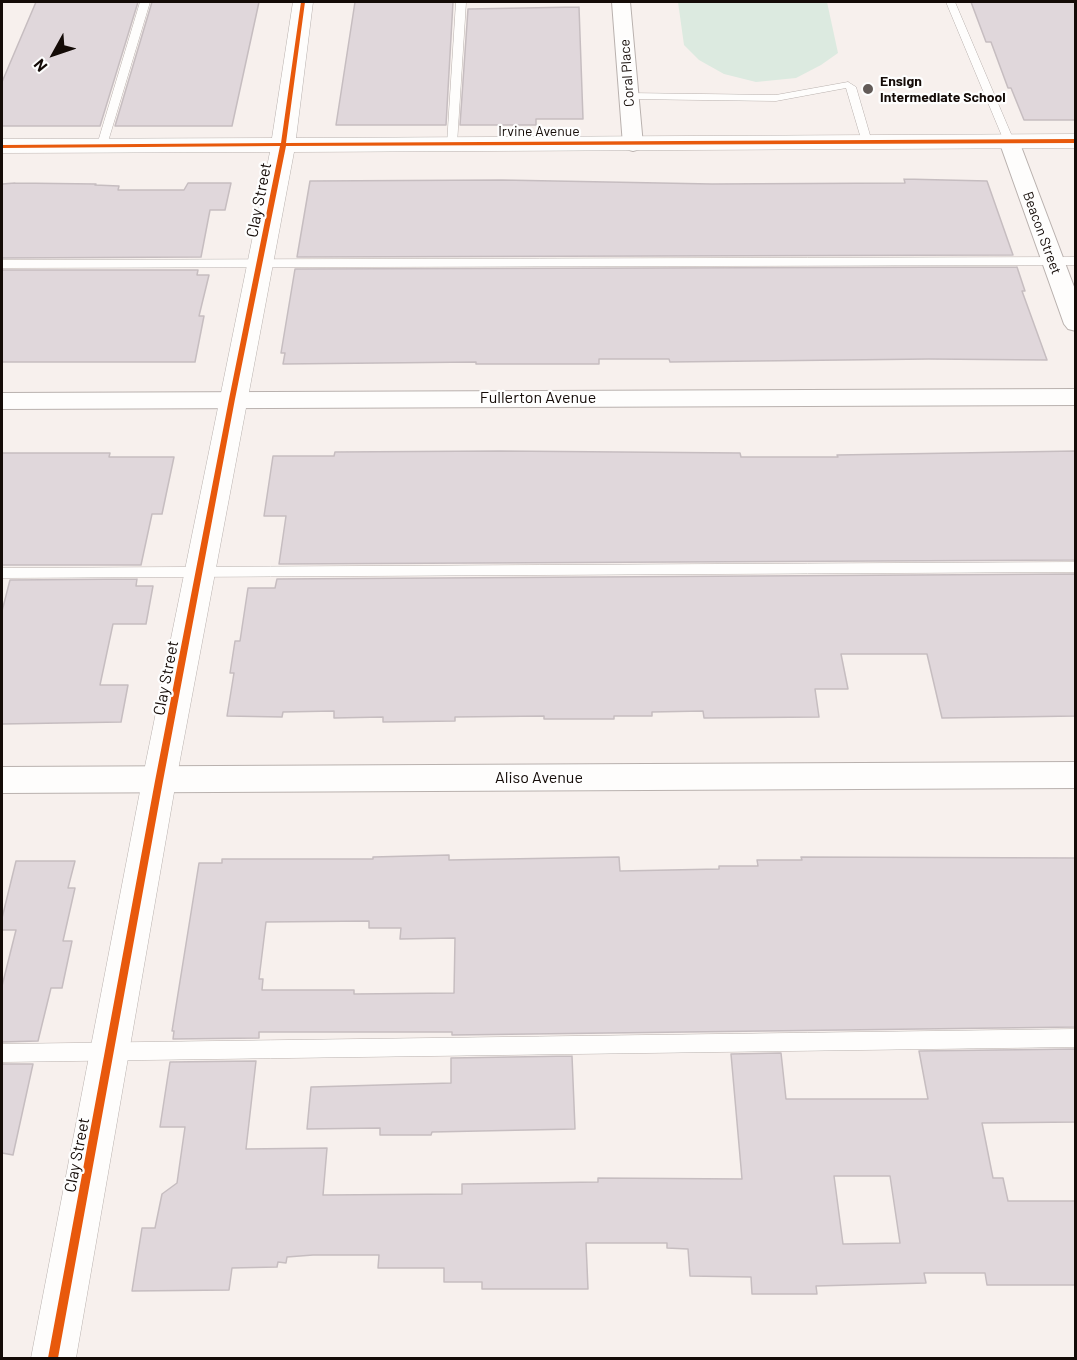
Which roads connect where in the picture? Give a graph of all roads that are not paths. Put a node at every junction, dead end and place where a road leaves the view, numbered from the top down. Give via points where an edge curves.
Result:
1 (145, 2) edge
2 (303, 2) edge
3 (461, 2) edge
4 (621, 2) edge
5 (950, 2) edge
6 (628, 96) junction
7 (1009, 141) junction
8 (1076, 141) edge
9 (867, 142) junction
10 (452, 144) junction
11 (102, 145) junction
12 (633, 145) junction
13 (2, 146) edge
14 (283, 146) junction
15 (1053, 261) junction
16 (1076, 261) edge
17 (2, 264) edge
18 (260, 264) junction
19 (1076, 324) edge
20 (1076, 397) edge
21 (232, 399) junction
22 (2, 401) edge
23 (1076, 567) edge
24 (2, 573) edge
25 (200, 573) junction
26 (1076, 776) edge
27 (2, 780) edge
28 (159, 780) junction
29 (1076, 1038) edge
30 (110, 1052) junction
31 (2, 1053) edge
32 (53, 1359) edge

1 - 11 lane
2 - 14 street, Clay Street
3 - 10 lane
4 - 6 street, Coral Place
5 - 7 lane
6 - 9 lane via 776,98 848,85
6 - 12 street, Coral Place
7 - 8 street, Irvine Avenue
7 - 9 street, Irvine Avenue
7 - 15 street, Beacon Street
9 - 12 street, Irvine Avenue
10 - 12 street, Irvine Avenue
10 - 14 street, Irvine Avenue
11 - 13 street, Irvine Avenue
11 - 14 street, Irvine Avenue
14 - 18 street, Clay Street
15 - 16 lane
15 - 18 lane
15 - 19 street, Beacon Street
17 - 18 lane
18 - 21 street, Clay Street
20 - 21 street, Fullerton Avenue
21 - 22 street, Fullerton Avenue
21 - 25 street, Clay Street
23 - 25 lane
24 - 25 lane
25 - 28 street, Clay Street
26 - 28 street, Aliso Avenue
27 - 28 street, Aliso Avenue
28 - 30 street, Clay Street
29 - 30 lane
30 - 31 lane
30 - 32 street, Clay Street

